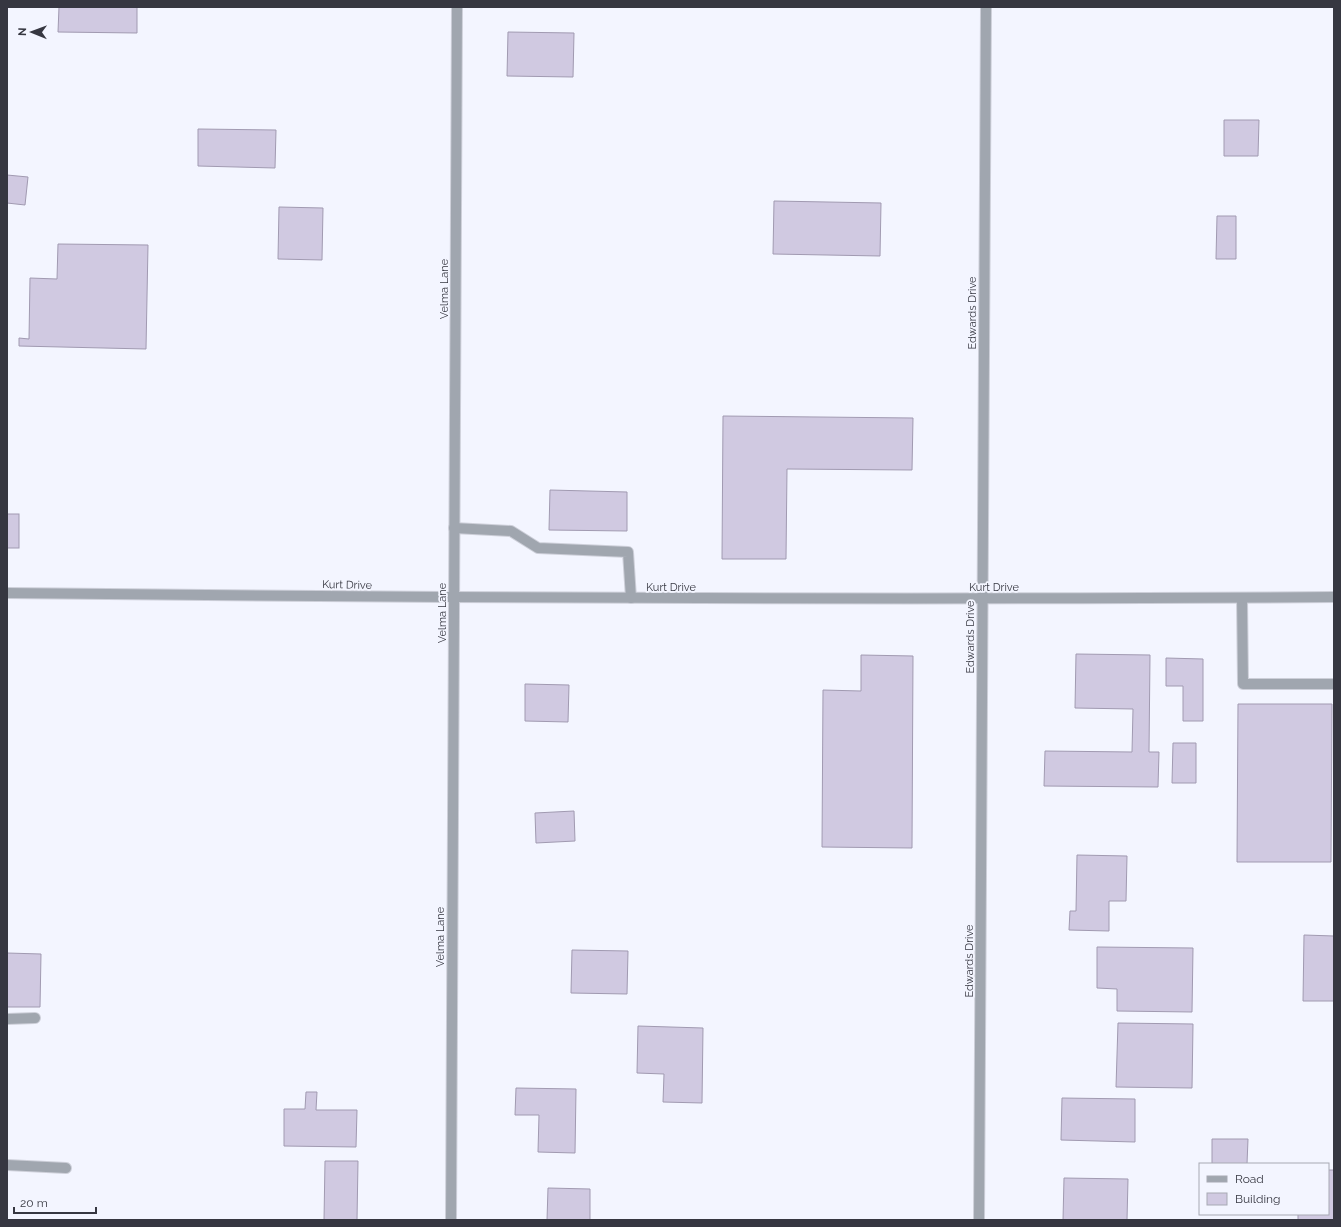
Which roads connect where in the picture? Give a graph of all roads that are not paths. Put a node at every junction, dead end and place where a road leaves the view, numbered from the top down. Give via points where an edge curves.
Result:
1 (457, 7) edge
2 (986, 7) edge
3 (454, 528) junction
4 (7, 593) edge
5 (454, 598) junction
6 (631, 598) junction
7 (1242, 598) junction
8 (1334, 598) edge
9 (982, 599) junction
10 (1334, 684) edge
11 (35, 1018) dead end
12 (7, 1019) edge
13 (7, 1165) edge
14 (66, 1168) dead end
15 (451, 1220) edge
16 (979, 1220) edge

1 - 3 street, Velma Lane
2 - 9 street, Edwards Drive
3 - 5 street, Velma Lane
3 - 6 street via 511,531 538,548 628,552
4 - 5 street, Kurt Drive
5 - 6 street, Kurt Drive
5 - 15 street, Velma Lane
6 - 9 street, Kurt Drive
7 - 8 street, Kurt Drive
7 - 9 street, Kurt Drive
7 - 10 street via 1243,684
9 - 16 street, Edwards Drive
11 - 12 street
13 - 14 street

